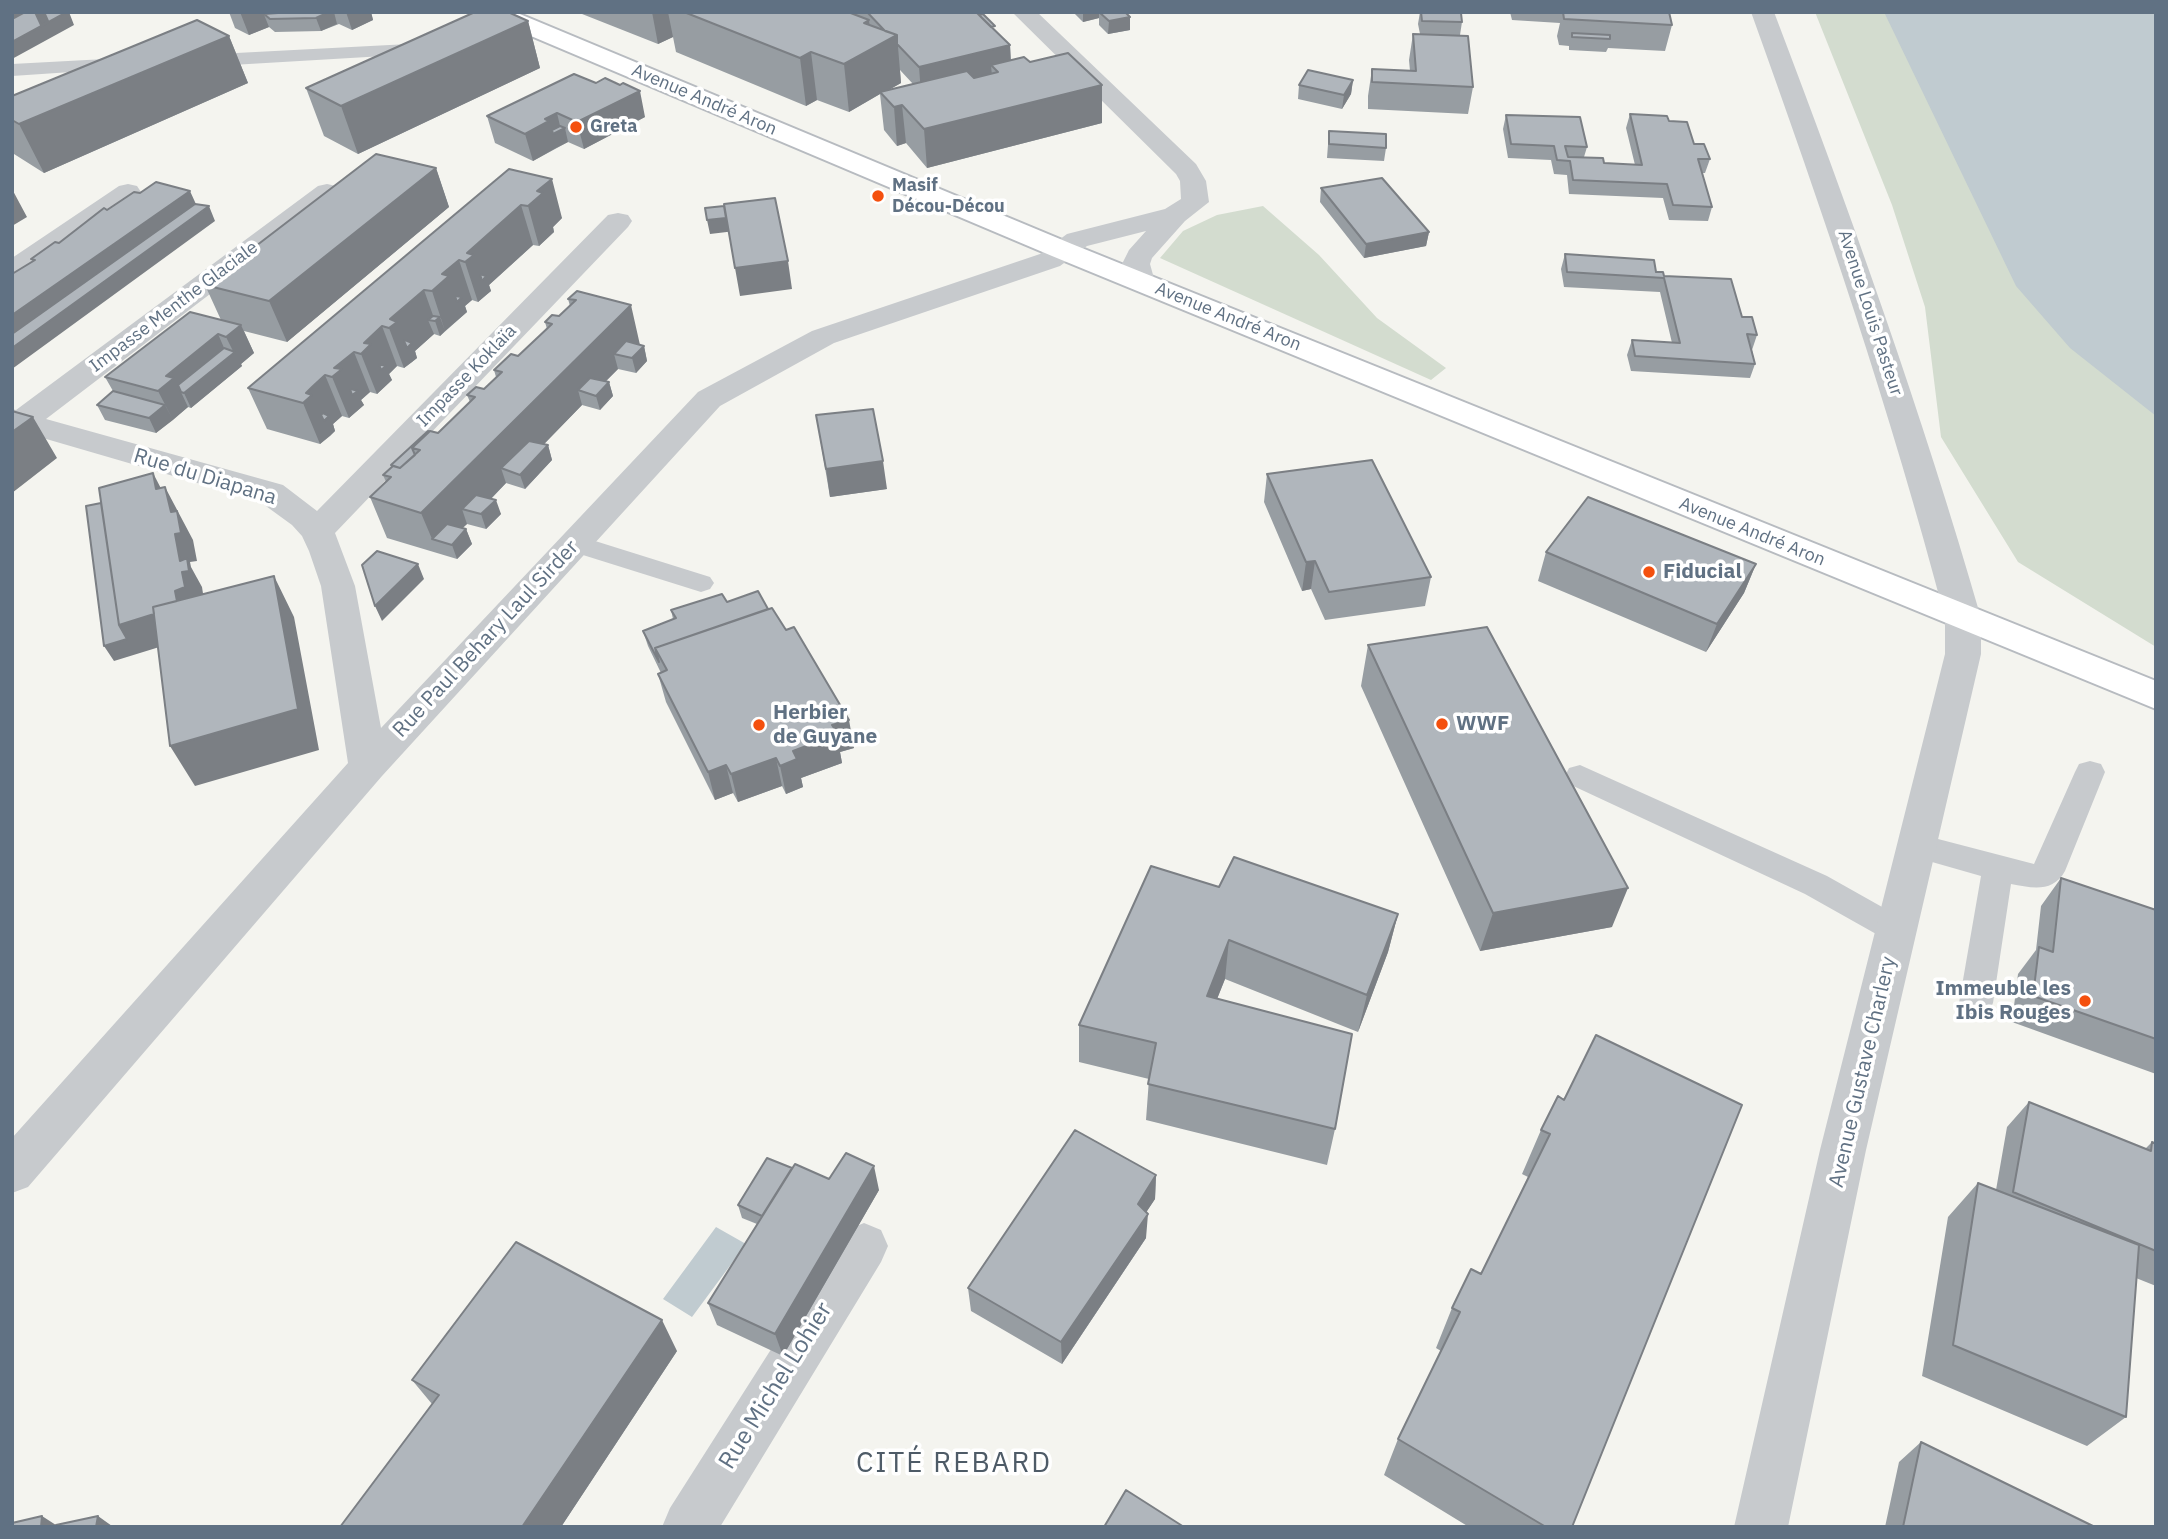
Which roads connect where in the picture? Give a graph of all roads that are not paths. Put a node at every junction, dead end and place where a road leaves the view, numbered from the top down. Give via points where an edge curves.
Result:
1 (1023, 12) edge
2 (1762, 12) edge
3 (507, 24) edge
4 (442, 48) edge
5 (180, 62) edge
6 (138, 64) edge
7 (12, 70) edge
8 (128, 192) edge
9 (327, 192) edge
10 (1175, 215) junction
11 (618, 221) dead end
12 (1062, 250) junction
13 (12, 271) edge
14 (1141, 282) junction
15 (17, 421) edge
16 (317, 531) junction
17 (576, 544) junction
18 (701, 583) dead end
19 (1963, 618) junction
20 (2156, 696) edge
21 (369, 766) junction
22 (2090, 772) dead end
23 (1580, 776) dead end
24 (1915, 845) junction
25 (1998, 869) junction
26 (1896, 930) junction
27 (1976, 1003) dead end
28 (12, 1172) edge
29 (864, 1246) dead end
30 (689, 1527) edge
31 (1762, 1527) edge

1 - 10 street via 1186,170 1194,181 1195,202
2 - 19 street, Avenue Louis Pasteur via 1829,189 1934,510
3 - 12 main road, Avenue André Aron
4 - 5 lane
6 - 7 lane
8 - 13 street
9 - 15 street, Impasse Menthe Glaciale
10 - 12 street, Rue Paul Behary Laul Sirder via 1077,240
10 - 14 street via 1139,256 1136,264
11 - 16 street, Impasse Koklaïa
12 - 14 main road, Avenue André Aron
12 - 17 street, Rue Paul Behary Laul Sirder via 1050,260 823,337 709,399
14 - 19 main road, Avenue André Aron
15 - 16 street, Rue du Diapana via 271,493
16 - 21 street, Rue du Diapana via 338,586
17 - 18 lane
17 - 21 street, Rue Paul Behary Laul Sirder
19 - 20 main road, Avenue André Aron
19 - 24 street, Avenue Gustave Charlery via 1964,654
21 - 28 street, Rue Paul Behary Laul Sirder
22 - 25 lane via 2049,871 2037,877
23 - 26 lane via 1816,885
24 - 25 lane
24 - 26 street, Avenue Gustave Charlery
25 - 27 lane
26 - 31 street, Avenue Gustave Charlery via 1843,1150
29 - 30 street, Rue Michel Lohier

